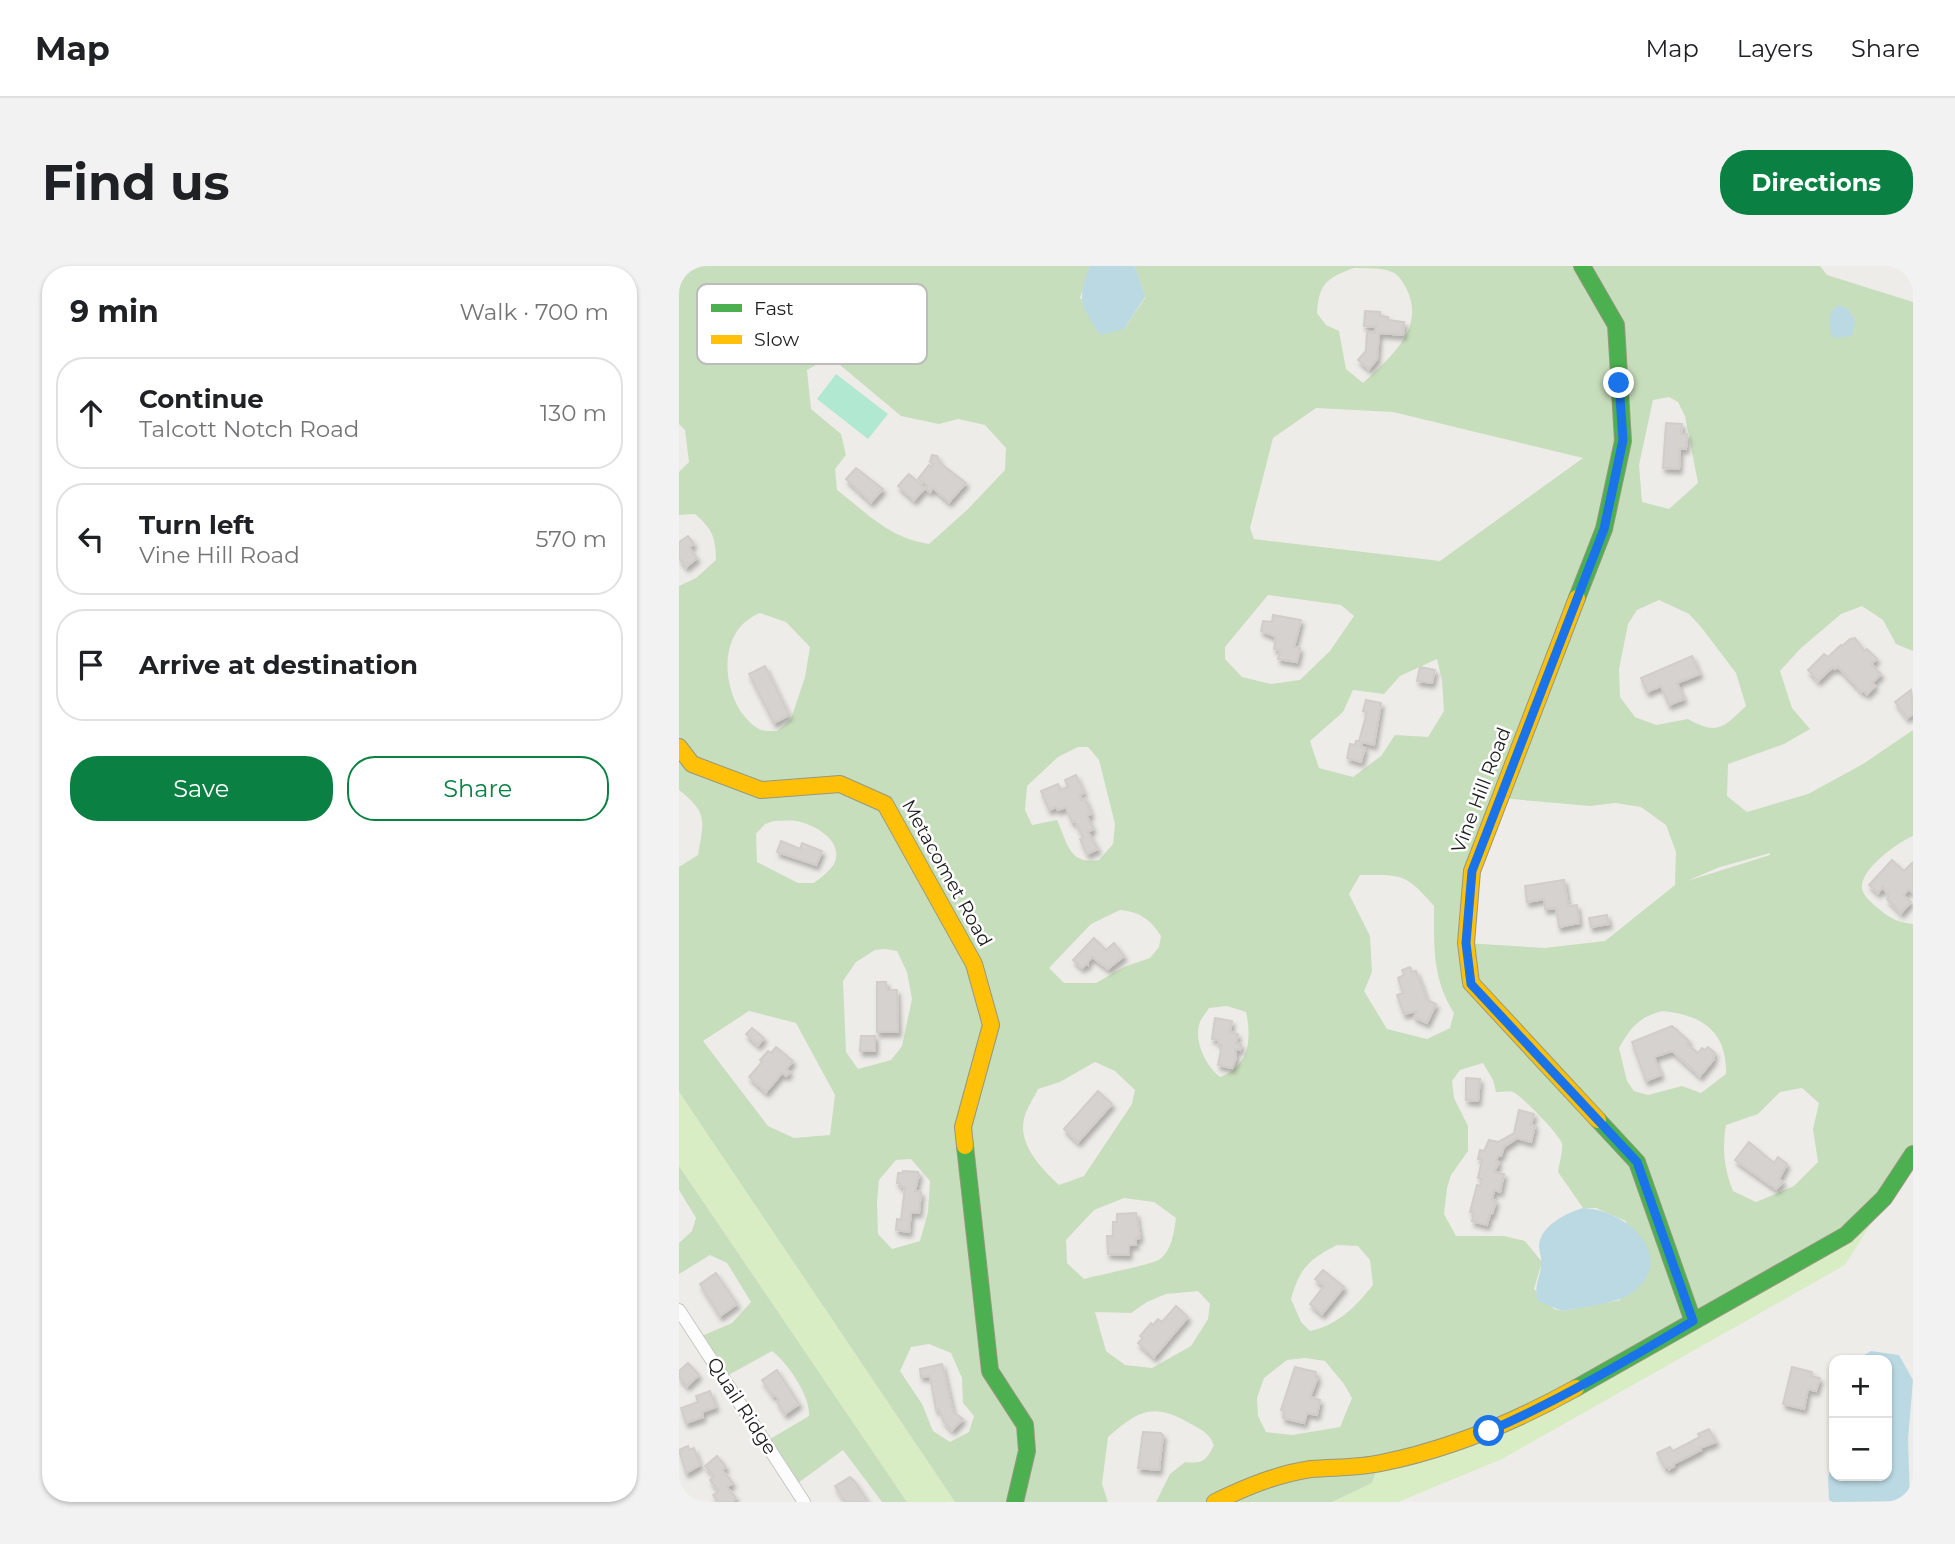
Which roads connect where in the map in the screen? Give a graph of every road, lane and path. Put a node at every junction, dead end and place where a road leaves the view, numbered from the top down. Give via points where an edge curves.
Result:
1 (1582, 266) edge
2 (679, 747) edge
3 (1913, 1154) edge
4 (679, 1310) edge
5 (1693, 1321) junction
6 (804, 1502) edge
7 (1015, 1502) edge
8 (1215, 1502) edge

1 - 5 street, Vine Hill Road via 1616,325 1623,440 1604,529 1472,871 1466,943 1471,984 1637,1162
2 - 7 street, Metacomet Road via 692,764 761,790 840,784 885,804 974,964 991,1026 963,1126 990,1371 1025,1426 1027,1451
3 - 5 street via 1888,1197 1846,1236
4 - 6 street, Quail Ridge
5 - 8 street via 1578,1388 1489,1431 1379,1464 1268,1478

